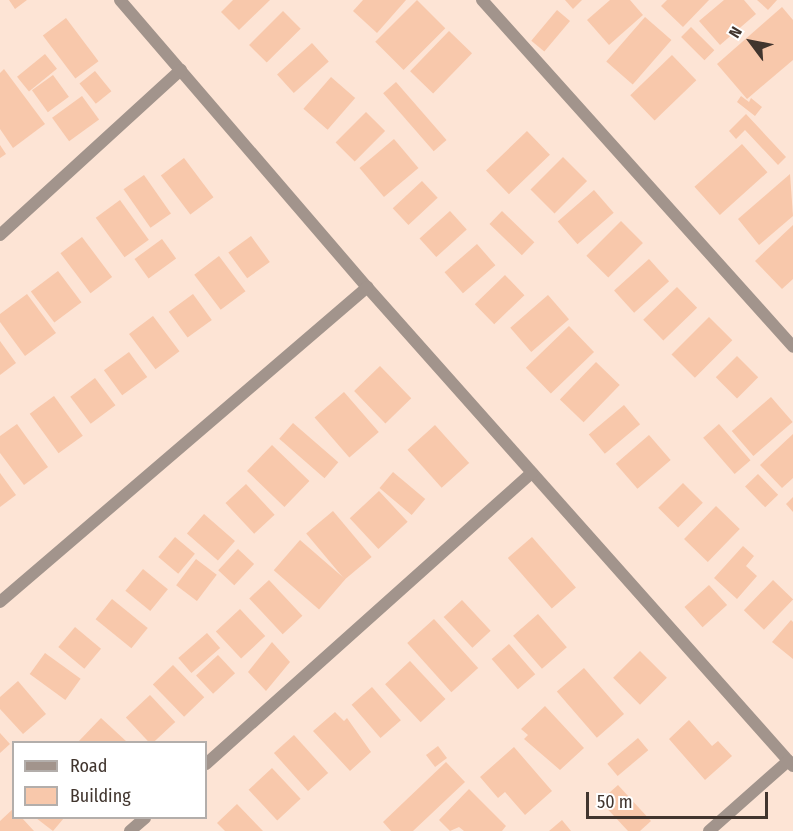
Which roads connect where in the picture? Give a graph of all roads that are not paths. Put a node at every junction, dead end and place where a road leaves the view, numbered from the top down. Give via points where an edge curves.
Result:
1 (120, 0) edge
2 (482, 0) edge
3 (181, 70) junction
4 (0, 235) edge
5 (367, 286) junction
6 (793, 347) edge
7 (532, 473) junction
8 (0, 602) edge
9 (207, 763) edge
10 (791, 763) edge
11 (144, 819) edge
12 (130, 831) edge
13 (709, 831) edge

1 - 3 street
2 - 6 street
3 - 4 street
3 - 5 street
5 - 7 street
5 - 8 street
7 - 9 street
7 - 10 street
10 - 13 street
11 - 12 street

